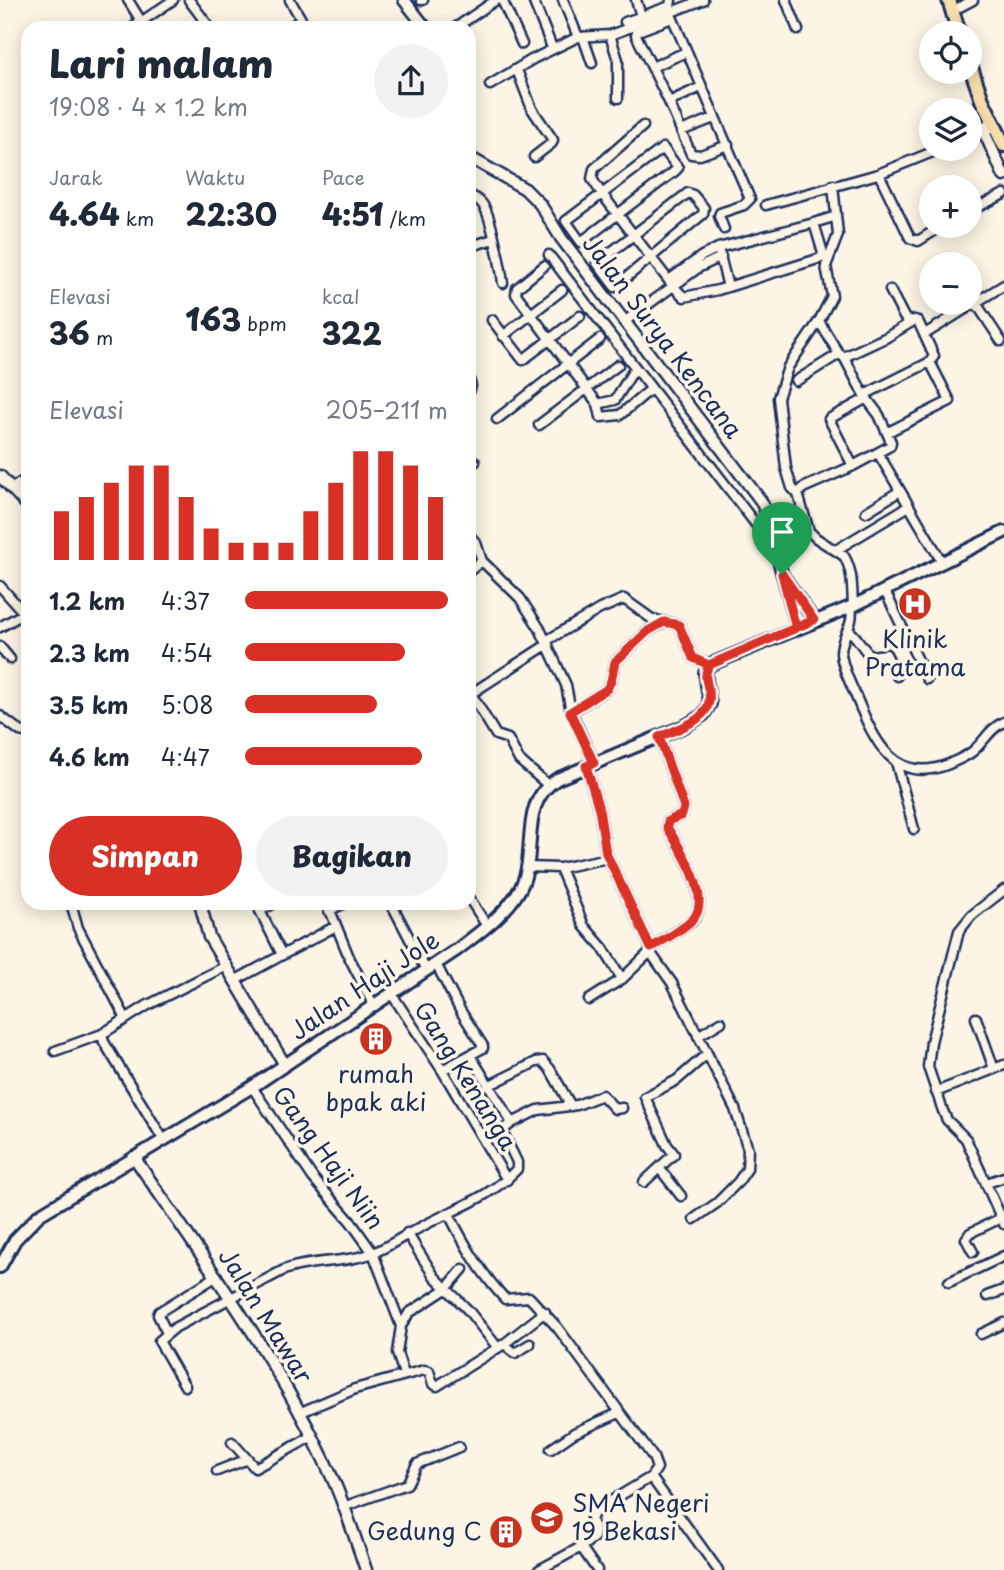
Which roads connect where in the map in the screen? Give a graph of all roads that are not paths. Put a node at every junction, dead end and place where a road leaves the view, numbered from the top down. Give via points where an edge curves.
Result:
1 (128, 0) edge
2 (173, 0) edge
3 (190, 0) edge
4 (290, 0) edge
5 (404, 0) edge
6 (496, 0) edge
7 (502, 0) edge
8 (533, 0) edge
9 (563, 0) edge
10 (636, 0) edge
11 (671, 0) edge
12 (703, 0) edge
13 (786, 0) edge
14 (973, 0) edge
15 (951, 5) edge
16 (671, 15) junction
17 (641, 16) junction
18 (141, 21) joint
19 (205, 21) edge
20 (299, 21) edge
21 (420, 21) edge
22 (465, 21) edge
23 (625, 22) dead end
24 (798, 30) dead end
25 (610, 35) junction
26 (581, 37) junction
27 (522, 44) dead end
28 (551, 45) dead end
29 (686, 52) junction
30 (592, 63) dead end
31 (652, 67) junction
32 (517, 71) junction
33 (977, 84) edge
34 (490, 85) dead end
35 (701, 87) junction
36 (618, 98) dead end
37 (669, 102) junction
38 (714, 118) junction
39 (988, 123) junction
40 (643, 126) dead end
41 (982, 126) edge
42 (681, 131) junction
43 (1003, 143) edge
44 (728, 145) junction
45 (919, 157) edge
46 (534, 158) dead end
47 (476, 161) edge
48 (1004, 176) edge
49 (881, 178) dead end
50 (833, 186) junction
51 (602, 194) junction
52 (1004, 194) edge
53 (476, 198) edge
54 (766, 205) dead end
55 (982, 205) edge
56 (617, 215) junction
57 (833, 218) dead end
58 (814, 223) junction
59 (724, 229) dead end
60 (633, 236) junction
61 (923, 238) edge
62 (493, 239) junction
63 (476, 245) edge
64 (720, 253) junction
65 (549, 256) dead end
66 (651, 258) junction
67 (544, 266) dead end
68 (503, 283) dead end
69 (671, 283) junction
70 (1004, 285) edge
71 (728, 287) junction
72 (562, 290) dead end
73 (890, 290) dead end
74 (982, 299) edge
75 (982, 312) edge
76 (531, 315) junction
77 (956, 315) edge
78 (580, 316) dead end
79 (492, 320) dead end
80 (915, 320) junction
81 (820, 321) junction
82 (624, 322) junction
83 (925, 334) junction
84 (503, 336) junction
85 (550, 339) junction
86 (600, 339) dead end
87 (1001, 341) dead end
88 (841, 355) junction
89 (930, 362) junction
90 (568, 363) junction
91 (618, 365) dead end
92 (635, 368) junction
93 (796, 382) dead end
94 (586, 388) junction
95 (651, 389) junction
96 (865, 397) junction
97 (598, 404) junction
98 (497, 419) dead end
99 (539, 425) dead end
100 (888, 432) junction
101 (878, 453) junction
102 (853, 466) junction
103 (0, 476) edge
104 (21, 482) edge
105 (12, 488) junction
106 (900, 491) junction
107 (798, 494) junction
108 (21, 498) edge
109 (909, 506) junction
110 (866, 512) dead end
111 (1004, 532) edge
112 (476, 543) edge
113 (774, 548) junction
114 (835, 550) junction
115 (482, 561) junction
116 (942, 562) junction
117 (476, 566) edge
118 (782, 574) junction
119 (0, 586) edge
120 (885, 591) junction
121 (852, 606) junction
122 (21, 607) edge
123 (21, 615) edge
124 (814, 620) junction
125 (664, 622) junction
126 (0, 627) edge
127 (796, 628) junction
128 (848, 630) junction
129 (547, 642) junction
130 (0, 647) edge
131 (10, 659) dead end
132 (709, 665) junction
133 (897, 676) dead end
134 (927, 679) dead end
135 (476, 691) edge
136 (476, 704) edge
137 (570, 712) junction
138 (0, 716) edge
139 (1004, 722) edge
140 (21, 731) edge
141 (659, 737) junction
142 (896, 762) junction
143 (590, 764) junction
144 (548, 785) junction
145 (914, 829) dead end
146 (608, 858) junction
147 (527, 867) junction
148 (560, 868) junction
149 (1004, 890) edge
150 (476, 909) edge
151 (73, 910) edge
152 (202, 910) edge
153 (261, 910) edge
154 (329, 910) edge
155 (394, 910) edge
156 (336, 926) junction
157 (487, 926) junction
158 (651, 950) junction
159 (282, 955) junction
160 (226, 966) junction
161 (431, 967) junction
162 (622, 979) junction
163 (236, 980) junction
164 (391, 993) junction
165 (589, 1000) dead end
166 (374, 1006) junction
167 (125, 1017) junction
168 (976, 1018) dead end
169 (721, 1022) dead end
170 (102, 1034) junction
171 (698, 1036) junction
172 (55, 1051) dead end
173 (707, 1054) junction
174 (470, 1055) junction
175 (285, 1065) junction
176 (1004, 1065) edge
177 (993, 1069) junction
178 (442, 1070) junction
179 (488, 1086) junction
180 (252, 1087) junction
181 (936, 1092) junction
182 (571, 1106) junction
183 (622, 1108) dead end
184 (512, 1123) junction
185 (163, 1139) junction
186 (134, 1157) junction
187 (660, 1169) junction
188 (1004, 1177) edge
189 (506, 1180) junction
190 (644, 1182) dead end
191 (987, 1183) junction
192 (681, 1196) dead end
193 (449, 1214) junction
194 (694, 1219) dead end
195 (1002, 1221) edge
196 (407, 1233) junction
197 (973, 1252) dead end
198 (373, 1253) junction
199 (1004, 1256) edge
200 (1, 1260) edge
201 (463, 1269) dead end
202 (217, 1276) junction
203 (949, 1282) dead end
204 (446, 1289) junction
205 (1004, 1290) edge
206 (987, 1296) dead end
207 (232, 1299) junction
208 (545, 1312) junction
209 (1004, 1323) edge
210 (401, 1326) junction
211 (167, 1333) junction
212 (981, 1334) dead end
213 (530, 1344) dead end
214 (501, 1346) junction
215 (404, 1374) junction
216 (185, 1386) dead end
217 (299, 1413) junction
218 (620, 1413) junction
219 (311, 1437) junction
220 (232, 1442) dead end
221 (459, 1447) dead end
222 (551, 1449) dead end
223 (248, 1459) junction
224 (217, 1471) dead end
225 (651, 1477) junction
226 (343, 1507) junction
227 (581, 1547) junction
228 (366, 1570) edge
229 (539, 1570) edge
230 (597, 1570) edge
231 (718, 1570) edge

1 - 18 street
2 - 18 street
3 - 19 street
4 - 20 street
5 - 21 street
6 - 22 street
7 - 27 street
8 - 28 street
9 - 26 street
10 - 17 street
11 - 17 street via 670,6
12 - 16 street
13 - 24 street
14 - 15 street
16 - 25 street
16 - 29 street
16 - 31 street via 636,33
17 - 23 street
25 - 26 street
25 - 36 street via 618,60
26 - 30 street
26 - 32 street
29 - 31 street
29 - 35 street
31 - 37 street
32 - 34 street
32 - 46 street via 538,120 553,140
33 - 39 main road
35 - 37 street
35 - 38 street
37 - 42 street
38 - 42 street
38 - 44 street
39 - 41 street
39 - 43 main road
39 - 48 street via 987,142
40 - 51 street via 594,169 592,179
42 - 44 street via 695,156
44 - 59 street via 750,199 720,213
45 - 50 street
47 - 82 street, Jalan Surya Kencana via 535,198
49 - 61 street via 910,238
50 - 54 street
50 - 81 street via 838,235 826,266 832,296
51 - 56 street
51 - 56 street via 566,221 582,242
51 - 56 street via 663,148 677,165
52 - 55 street
53 - 62 street via 485,208
56 - 60 street
57 - 58 street
58 - 64 street
58 - 71 street via 821,258
60 - 66 street
60 - 66 street via 597,263 615,287
60 - 66 street via 688,193 693,195 705,211
62 - 63 street
62 - 68 street
64 - 69 street
64 - 71 street
65 - 92 street
66 - 69 street
67 - 76 street via 515,291
69 - 71 street via 684,297
69 - 82 street
70 - 74 street
72 - 76 street
73 - 80 street via 904,317
75 - 87 street
76 - 84 street
76 - 85 street
77 - 83 street
78 - 85 street
79 - 84 street
80 - 83 street
80 - 88 street
81 - 88 street
81 - 107 street via 788,367 778,398 786,468
82 - 113 street, Jalan Surya Kencana via 761,501
83 - 89 street via 933,353
84 - 85 street via 523,360
85 - 90 street
86 - 90 street
88 - 93 street
88 - 96 street
89 - 96 street
89 - 100 street via 950,401
90 - 94 street
90 - 98 street
91 - 94 street
92 - 95 street
92 - 97 street via 615,400
94 - 97 street
94 - 99 street
95 - 97 street via 614,417 603,419
95 - 113 street
96 - 100 street
96 - 102 street via 829,419
100 - 101 street via 890,446
101 - 102 street
101 - 106 street
102 - 107 street
103 - 105 street
104 - 105 street
105 - 108 street
106 - 109 street
106 - 110 street
107 - 114 street via 811,535
109 - 114 street
109 - 116 street
111 - 116 main road
112 - 115 street
113 - 118 street, Jalan Surya Kencana
114 - 121 street via 847,561
115 - 117 street
115 - 129 street via 520,598
116 - 120 main road
118 - 124 street, Jalan Surya Kencana
118 - 127 street, Jalan Surya Kencana
119 - 122 street
120 - 121 main road
120 - 134 street
121 - 124 main road
121 - 128 street
123 - 126 street
124 - 127 main road
125 - 129 street via 652,619 624,598
125 - 132 street via 679,625 693,658
125 - 137 street via 615,662 607,689
127 - 132 main road
128 - 133 street via 872,656 886,654
128 - 142 street via 842,648 845,670 874,738
129 - 135 street
129 - 137 street via 566,685
130 - 131 street
132 - 141 main road via 706,711
136 - 144 street via 496,735 508,739 519,760
137 - 143 street
138 - 140 street
139 - 142 street via 989,731 967,756 942,766 920,768
141 - 143 main road
141 - 158 street via 684,807 682,815 668,821 667,827 690,869 699,904 691,921
142 - 145 street
143 - 144 main road
143 - 146 street
144 - 147 main road, Jalan Haji Jole via 533,813
146 - 148 street
146 - 158 street
147 - 148 street
147 - 157 main road, Jalan Haji Jole via 515,896
148 - 162 street via 584,926
149 - 181 street via 968,918 956,939 927,1061
150 - 157 street
151 - 167 street
152 - 160 street via 209,937
153 - 159 street
154 - 156 street
155 - 161 street
156 - 159 street
156 - 166 street
157 - 161 main road, Jalan Haji Jole
158 - 162 street
158 - 171 street
159 - 163 street
160 - 163 street
160 - 167 street
161 - 164 main road, Jalan Haji Jole
161 - 174 street via 483,1046
162 - 165 street
163 - 175 street
164 - 166 main road, Jalan Haji Jole
164 - 178 street, Gang Kenanga
166 - 175 main road, Jalan Haji Jole
167 - 170 street
168 - 177 street
169 - 171 street
170 - 172 street
170 - 185 street
171 - 173 street
173 - 187 street via 677,1080 645,1097 674,1154
173 - 194 street via 735,1109 748,1162 738,1182
174 - 178 street
174 - 179 street
175 - 180 main road, Jalan Haji Jole
176 - 177 street
177 - 181 street
178 - 189 street, Gang Kenanga
179 - 182 street via 543,1061
179 - 184 street
180 - 185 main road, Jalan Haji Jole
180 - 198 street, Gang Haji Niin via 313,1178
181 - 191 street via 947,1119 966,1139
182 - 183 street via 604,1095 615,1109
182 - 184 street via 538,1111
184 - 189 street via 502,1131 518,1168
185 - 186 main road, Jalan Haji Jole
186 - 200 main road, Jalan Haji Jole via 39,1215
186 - 202 street, Jalan Mawar
187 - 190 street
187 - 192 street
188 - 191 street
189 - 193 street
191 - 195 street
193 - 196 street
193 - 208 street via 470,1255 505,1299 529,1297
195 - 197 street via 970,1233 966,1239
196 - 198 street
196 - 204 street
198 - 207 street via 299,1265
198 - 210 street, Gang Haji Niin
199 - 203 street
201 - 204 street
202 - 207 street, Jalan Mawar
202 - 211 street via 159,1312
204 - 210 street via 409,1313
204 - 214 street
205 - 206 street
207 - 211 street
207 - 217 street, Jalan Mawar
208 - 214 street
208 - 218 street
209 - 212 street
210 - 215 street via 397,1353
211 - 216 street via 160,1344
213 - 214 street via 515,1353
214 - 215 street via 437,1386 427,1369
215 - 217 street
217 - 219 street, Jalan Mawar
218 - 222 street via 574,1433
218 - 225 street via 657,1463
219 - 223 street via 258,1467
219 - 226 street, Jalan Mawar
220 - 223 street
221 - 226 street via 417,1464 407,1484
223 - 224 street
225 - 227 street via 593,1513 595,1535
225 - 231 street
226 - 228 street, Jalan Mawar
227 - 229 street
227 - 230 street

